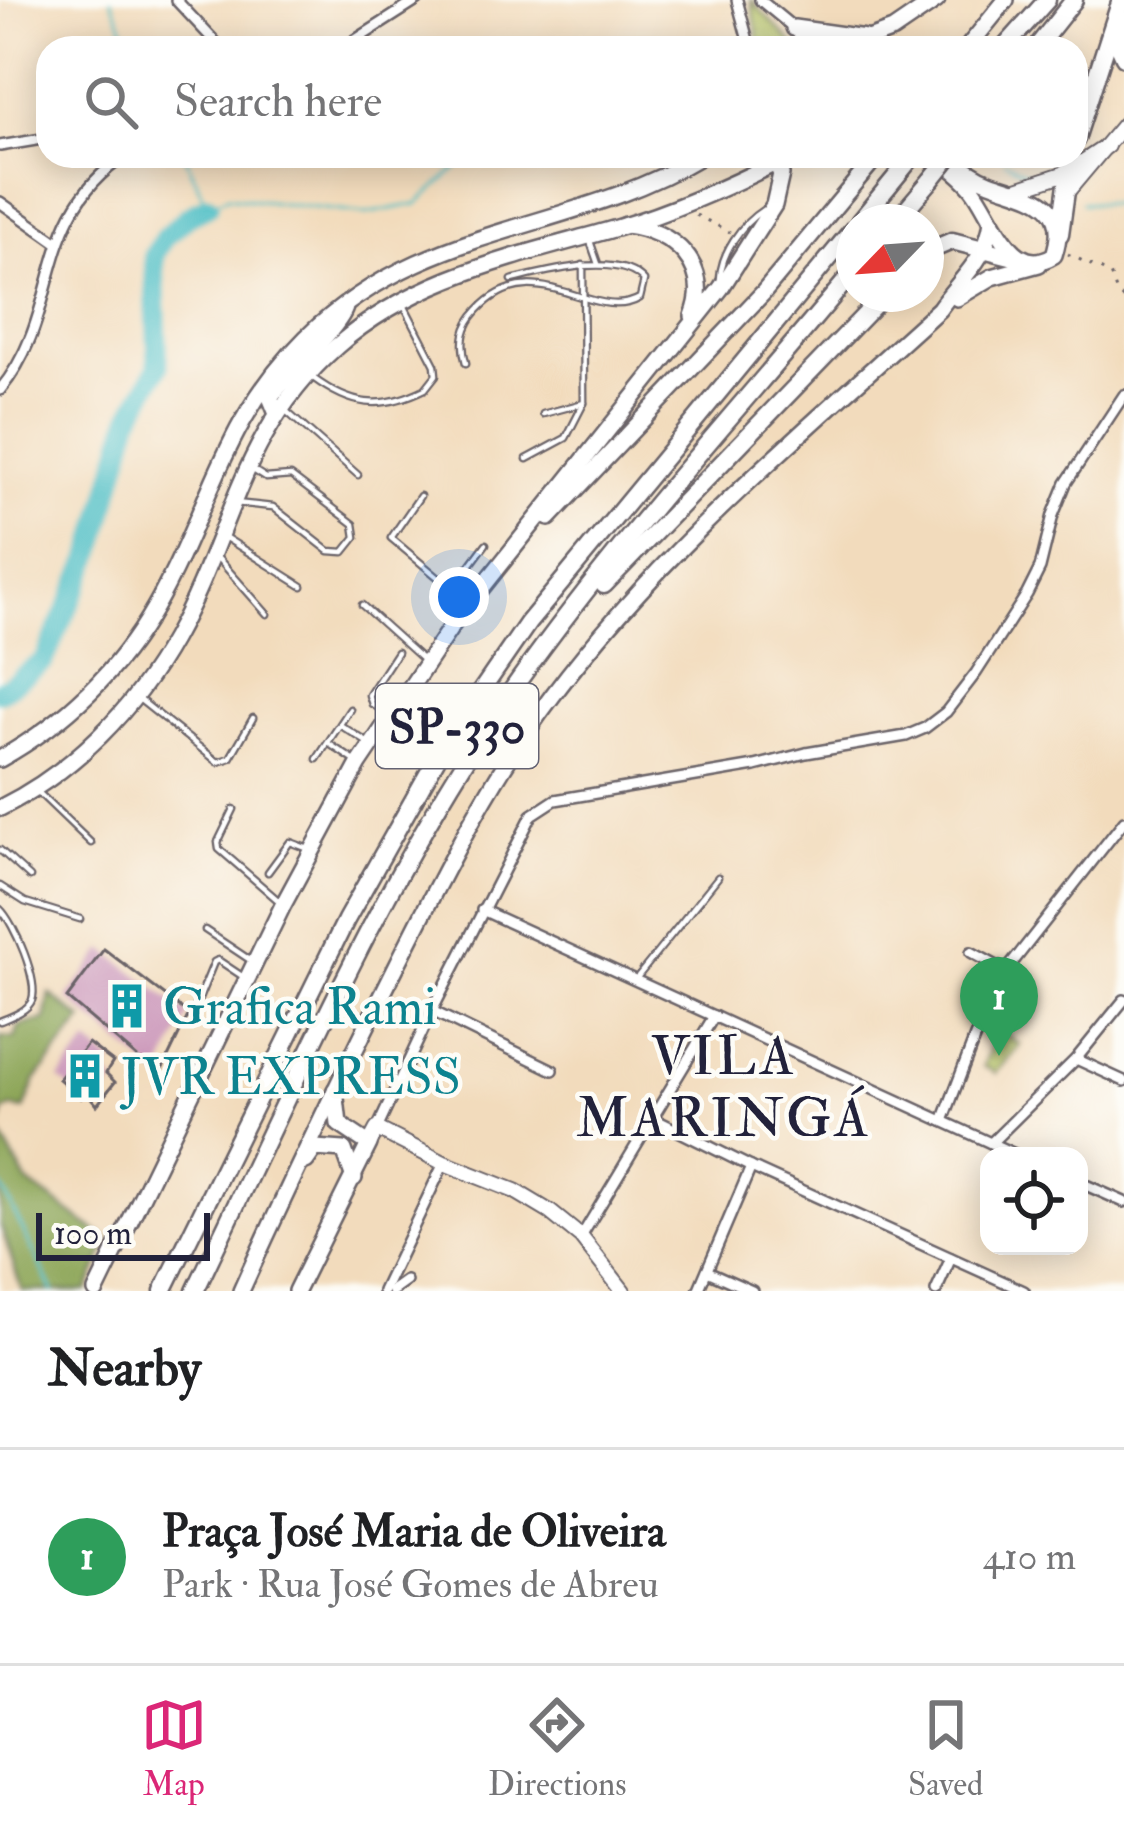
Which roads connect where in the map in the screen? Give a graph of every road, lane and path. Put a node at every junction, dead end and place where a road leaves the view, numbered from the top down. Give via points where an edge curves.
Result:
1 (176, 0) edge
2 (418, 0) edge
3 (737, 0) edge
4 (760, 0) edge
5 (938, 0) edge
6 (1006, 0) edge
7 (1047, 0) edge
8 (1074, 0) edge
9 (1121, 0) edge
10 (794, 28) junction
11 (210, 36) edge
12 (362, 36) edge
13 (746, 36) edge
14 (799, 36) edge
15 (831, 36) edge
16 (878, 36) edge
17 (977, 36) edge
18 (1015, 36) edge
19 (1046, 36) edge
20 (1124, 57) edge
21 (1088, 102) edge
22 (1124, 124) edge
23 (36, 141) edge
24 (0, 146) edge
25 (1107, 146) junction
26 (1088, 155) edge
27 (111, 168) edge
28 (671, 168) edge
29 (758, 168) edge
30 (780, 168) edge
31 (867, 168) edge
32 (904, 168) edge
33 (940, 168) edge
34 (950, 168) edge
35 (967, 168) edge
36 (1061, 168) edge
37 (1069, 168) edge
38 (1014, 190) junction
39 (1066, 194) junction
40 (0, 202) edge
41 (874, 204) edge
42 (910, 204) edge
43 (678, 205) junction
44 (774, 205) junction
45 (992, 220) junction
46 (626, 225) junction
47 (588, 236) junction
48 (737, 236) junction
49 (58, 243) junction
50 (944, 244) edge
51 (836, 249) edge
52 (1053, 249) junction
53 (983, 250) junction
54 (505, 259) junction
55 (1022, 260) junction
56 (583, 265) junction
57 (599, 267) junction
58 (513, 284) junction
59 (721, 288) junction
60 (836, 292) edge
61 (581, 298) junction
62 (1124, 298) edge
63 (402, 301) junction
64 (345, 304) junction
65 (944, 304) edge
66 (944, 306) edge
67 (868, 312) edge
68 (936, 312) edge
69 (687, 331) junction
70 (466, 363) dead end
71 (0, 365) edge
72 (13, 375) junction
73 (308, 375) junction
74 (0, 390) edge
75 (1124, 395) edge
76 (584, 403) junction
77 (280, 411) junction
78 (543, 414) dead end
79 (234, 430) junction
80 (527, 459) dead end
81 (247, 466) junction
82 (358, 476) dead end
83 (421, 496) dead end
84 (230, 503) junction
85 (217, 536) junction
86 (486, 544) dead end
87 (507, 561) junction
88 (302, 586) dead end
89 (452, 590) junction
90 (469, 604) junction
91 (362, 605) dead end
92 (267, 614) dead end
93 (568, 618) junction
94 (397, 652) dead end
95 (426, 662) junction
96 (135, 695) junction
97 (350, 710) dead end
98 (390, 715) junction
99 (253, 718) dead end
100 (340, 725) junction
101 (328, 743) junction
102 (371, 744) junction
103 (0, 759) edge
104 (317, 759) dead end
105 (359, 764) junction
106 (35, 788) junction
107 (0, 808) edge
108 (234, 809) dead end
109 (1124, 821) edge
110 (91, 843) dead end
111 (0, 850) edge
112 (311, 851) junction
113 (268, 872) dead end
114 (30, 877) dead end
115 (718, 877) dead end
116 (0, 886) edge
117 (283, 905) junction
118 (0, 909) edge
119 (482, 910) junction
120 (80, 919) dead end
121 (205, 930) dead end
122 (971, 952) dead end
123 (251, 971) junction
124 (1006, 971) junction
125 (635, 980) junction
126 (1124, 1000) edge
127 (196, 1006) dead end
128 (432, 1011) junction
129 (714, 1016) junction
130 (0, 1021) edge
131 (1076, 1059) junction
132 (553, 1070) dead end
133 (1124, 1082) edge
134 (335, 1090) junction
135 (650, 1117) junction
136 (943, 1121) junction
137 (344, 1131) junction
138 (373, 1137) junction
139 (991, 1143) junction
140 (1000, 1147) edge
141 (315, 1148) junction
142 (443, 1163) junction
143 (751, 1167) junction
144 (354, 1178) junction
145 (1088, 1186) edge
146 (286, 1191) junction
147 (1124, 1202) edge
148 (580, 1237) junction
149 (951, 1258) junction
150 (707, 1271) junction
151 (406, 1281) dead end
152 (96, 1291) edge
153 (163, 1291) edge
154 (195, 1291) edge
155 (241, 1291) edge
156 (296, 1291) edge
157 (383, 1291) edge
158 (392, 1291) edge
159 (623, 1291) edge
160 (698, 1291) edge
161 (752, 1291) edge
162 (936, 1291) edge
163 (1024, 1291) edge

1 - 11 street
2 - 12 street
3 - 13 street
4 - 10 street
5 - 16 main road
6 - 17 main road
7 - 18 highway
8 - 19 highway
9 - 20 highway
9 - 21 highway
10 - 14 street
10 - 15 main road
22 - 25 main road
23 - 24 street
25 - 26 main road
25 - 39 main road
27 - 49 street via 82,192
28 - 64 main road via 609,198 433,254
29 - 43 main road
30 - 44 main road
31 - 87 main road via 763,293
32 - 41 highway, SP-330
33 - 42 highway, bridge
34 - 45 main road
35 - 38 main road
36 - 38 main road
37 - 39 highway
38 - 52 main road via 1048,206
39 - 52 highway
40 - 49 street
43 - 46 main road
43 - 48 path
44 - 48 lane
44 - 59 main road
45 - 53 main road
45 - 55 main road
46 - 47 main road
46 - 69 main road via 659,232 690,260 700,286
47 - 54 main road
47 - 57 lane
48 - 59 lane
49 - 72 street
50 - 53 highway
51 - 153 highway, SP-330 via 542,604 446,742 346,920
52 - 55 main road
52 - 62 path via 1110,274
52 - 66 main road via 1027,270 992,278
53 - 55 highway
53 - 65 main road
54 - 58 lane
54 - 63 main road
56 - 57 lane
56 - 58 lane
56 - 61 lane
57 - 61 lane via 640,275 640,298
58 - 61 lane
58 - 70 lane via 475,313 462,338
59 - 69 main road
60 - 93 highway, SP-330
61 - 76 lane
63 - 73 main road
63 - 73 lane via 435,365 424,389 358,403
64 - 77 main road via 339,325 270,397
64 - 79 main road via 287,358
67 - 93 highway
68 - 134 main road via 672,554 564,681 466,828
69 - 87 main road
71 - 72 street
72 - 74 street
73 - 77 main road
75 - 119 street via 1066,484 1027,594 946,712 890,740 555,800 532,815
76 - 78 lane
76 - 80 lane via 566,438
77 - 81 main road
77 - 82 lane
79 - 85 main road via 239,438 208,502
79 - 103 main road via 142,628 73,709
81 - 84 main road
81 - 84 lane via 266,478 298,480 354,524 356,538 344,552 328,551 273,507
83 - 89 lane via 391,538
84 - 85 main road
85 - 88 lane
85 - 92 lane
85 - 96 main road via 174,638
86 - 89 lane
87 - 90 main road
89 - 90 lane
90 - 95 main road
91 - 95 lane
93 - 154 highway, SP-330 via 518,681 422,834
94 - 98 lane via 369,695
95 - 98 main road
96 - 99 lane via 218,761 230,758
96 - 106 main road via 99,738
97 - 100 lane
98 - 102 main road
100 - 101 lane
100 - 102 lane
101 - 104 lane
101 - 105 lane
102 - 105 main road
105 - 112 main road
106 - 107 main road
106 - 110 lane
108 - 117 lane via 219,849
109 - 124 street
111 - 114 lane
112 - 113 lane via 290,842
112 - 117 main road
115 - 125 lane
116 - 120 lane
117 - 123 main road
118 - 130 lane via 17,932 34,992 28,1006
119 - 125 street
119 - 128 street
121 - 123 lane
122 - 124 street
123 - 127 lane via 214,962
123 - 152 main road
124 - 136 street
125 - 129 street
126 - 131 street
128 - 132 street
128 - 138 street
129 - 135 street
129 - 136 street
131 - 133 street
131 - 139 street
134 - 137 main road
134 - 146 main road
135 - 143 street
135 - 148 street
136 - 139 street
137 - 138 main road
137 - 141 main road via 326,1132
138 - 142 main road
138 - 144 main road
139 - 140 street
141 - 144 main road via 344,1150
141 - 146 main road
142 - 148 main road via 515,1191
142 - 157 street
143 - 149 street
143 - 150 street
144 - 156 main road
145 - 147 street
146 - 155 main road
148 - 159 main road
149 - 162 street
149 - 163 street
150 - 160 street
150 - 161 street
151 - 158 street

